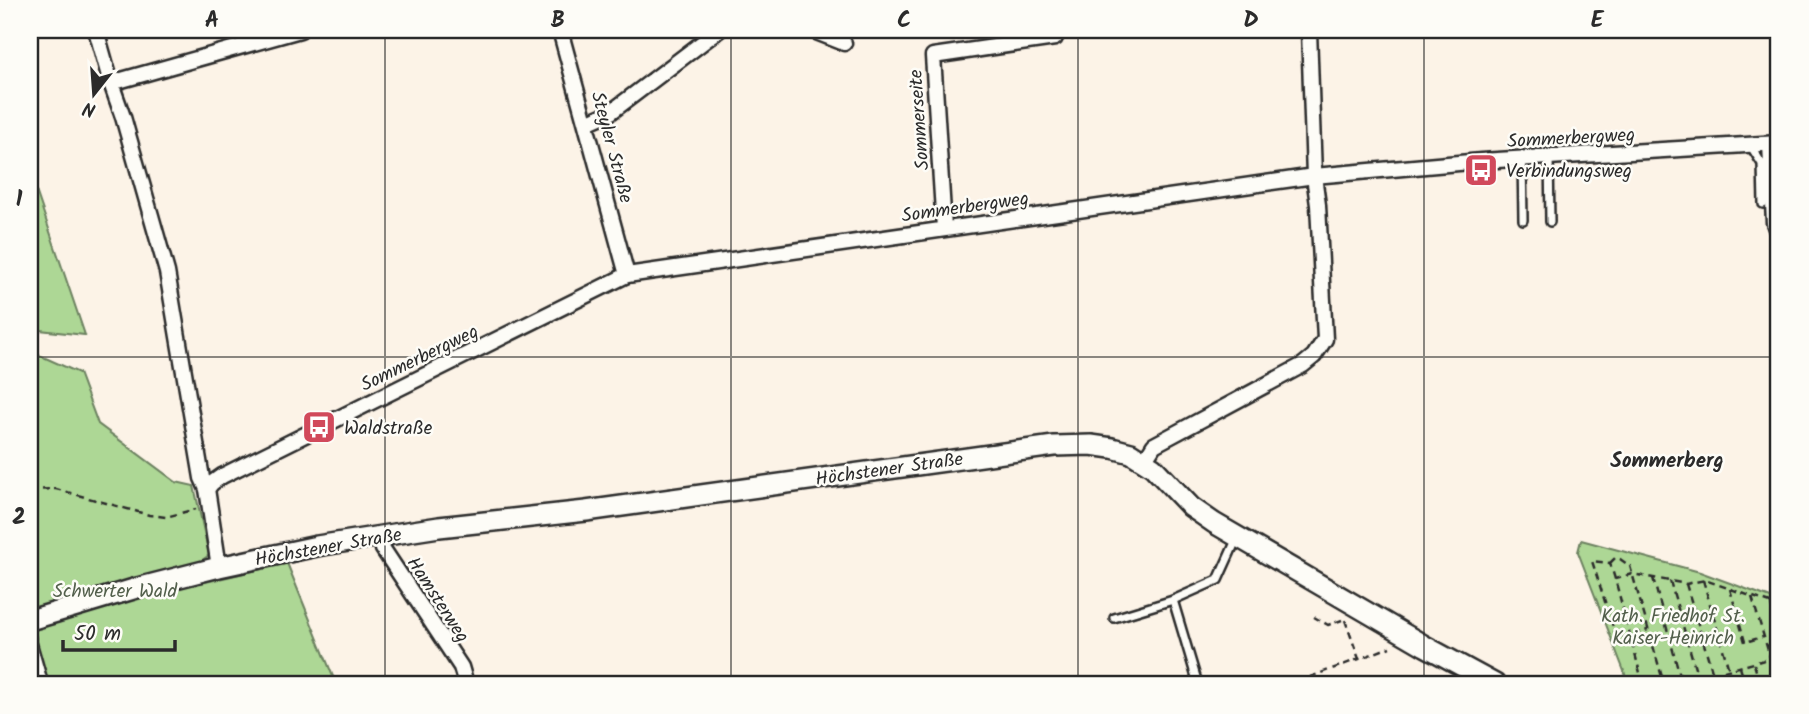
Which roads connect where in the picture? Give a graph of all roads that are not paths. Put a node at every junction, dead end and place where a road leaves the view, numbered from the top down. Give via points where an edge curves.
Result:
1 (96, 30) edge
2 (300, 30) edge
3 (561, 30) edge
4 (719, 30) edge
5 (811, 30) edge
6 (1055, 30) edge
7 (1309, 30) edge
8 (844, 43) dead end
9 (111, 83) junction
10 (586, 122) junction
11 (1775, 144) edge
12 (1750, 145) junction
13 (1549, 157) junction
14 (1522, 159) junction
15 (1314, 176) junction
16 (1763, 204) dead end
17 (1523, 220) dead end
18 (1550, 222) dead end
19 (944, 228) junction
20 (1779, 236) edge
21 (627, 275) junction
22 (1144, 461) junction
23 (207, 489) junction
24 (381, 536) junction
25 (1238, 537) junction
26 (219, 567) junction
27 (1173, 600) junction
28 (1114, 618) dead end
29 (30, 620) edge
30 (30, 635) edge
31 (44, 684) edge
32 (466, 684) edge
33 (1198, 684) edge
34 (1495, 684) edge

1 - 9 street
2 - 9 street
3 - 10 street, Steyler Straße
4 - 10 street via 611,112
5 - 8 street
6 - 19 street, Sommerseite via 1055,38 933,56
7 - 15 street
9 - 23 street via 167,272
10 - 21 street, Steyler Straße
11 - 12 street, Sommerbergweg
11 - 20 street via 1774,223
12 - 13 street, Sommerbergweg
12 - 16 lane via 1762,164
13 - 14 street, Sommerbergweg
13 - 18 lane
14 - 15 street, Sommerbergweg
14 - 17 lane
15 - 19 street, Sommerbergweg
15 - 22 street via 1325,340 1303,365 1154,444
19 - 21 street, Sommerbergweg
21 - 23 street, Sommerbergweg via 222,476
22 - 24 main road, Höchstener Straße via 1112,448 1072,444
22 - 25 main road, Höchstener Straße via 1191,506
23 - 26 street
24 - 26 main road, Höchstener Straße
24 - 32 street, Hamsterweg via 383,549 461,667
25 - 27 lane via 1217,580
25 - 34 main road, Höchstener Straße
26 - 29 main road, Höchstener Straße
27 - 28 lane
27 - 33 lane
30 - 31 lane

